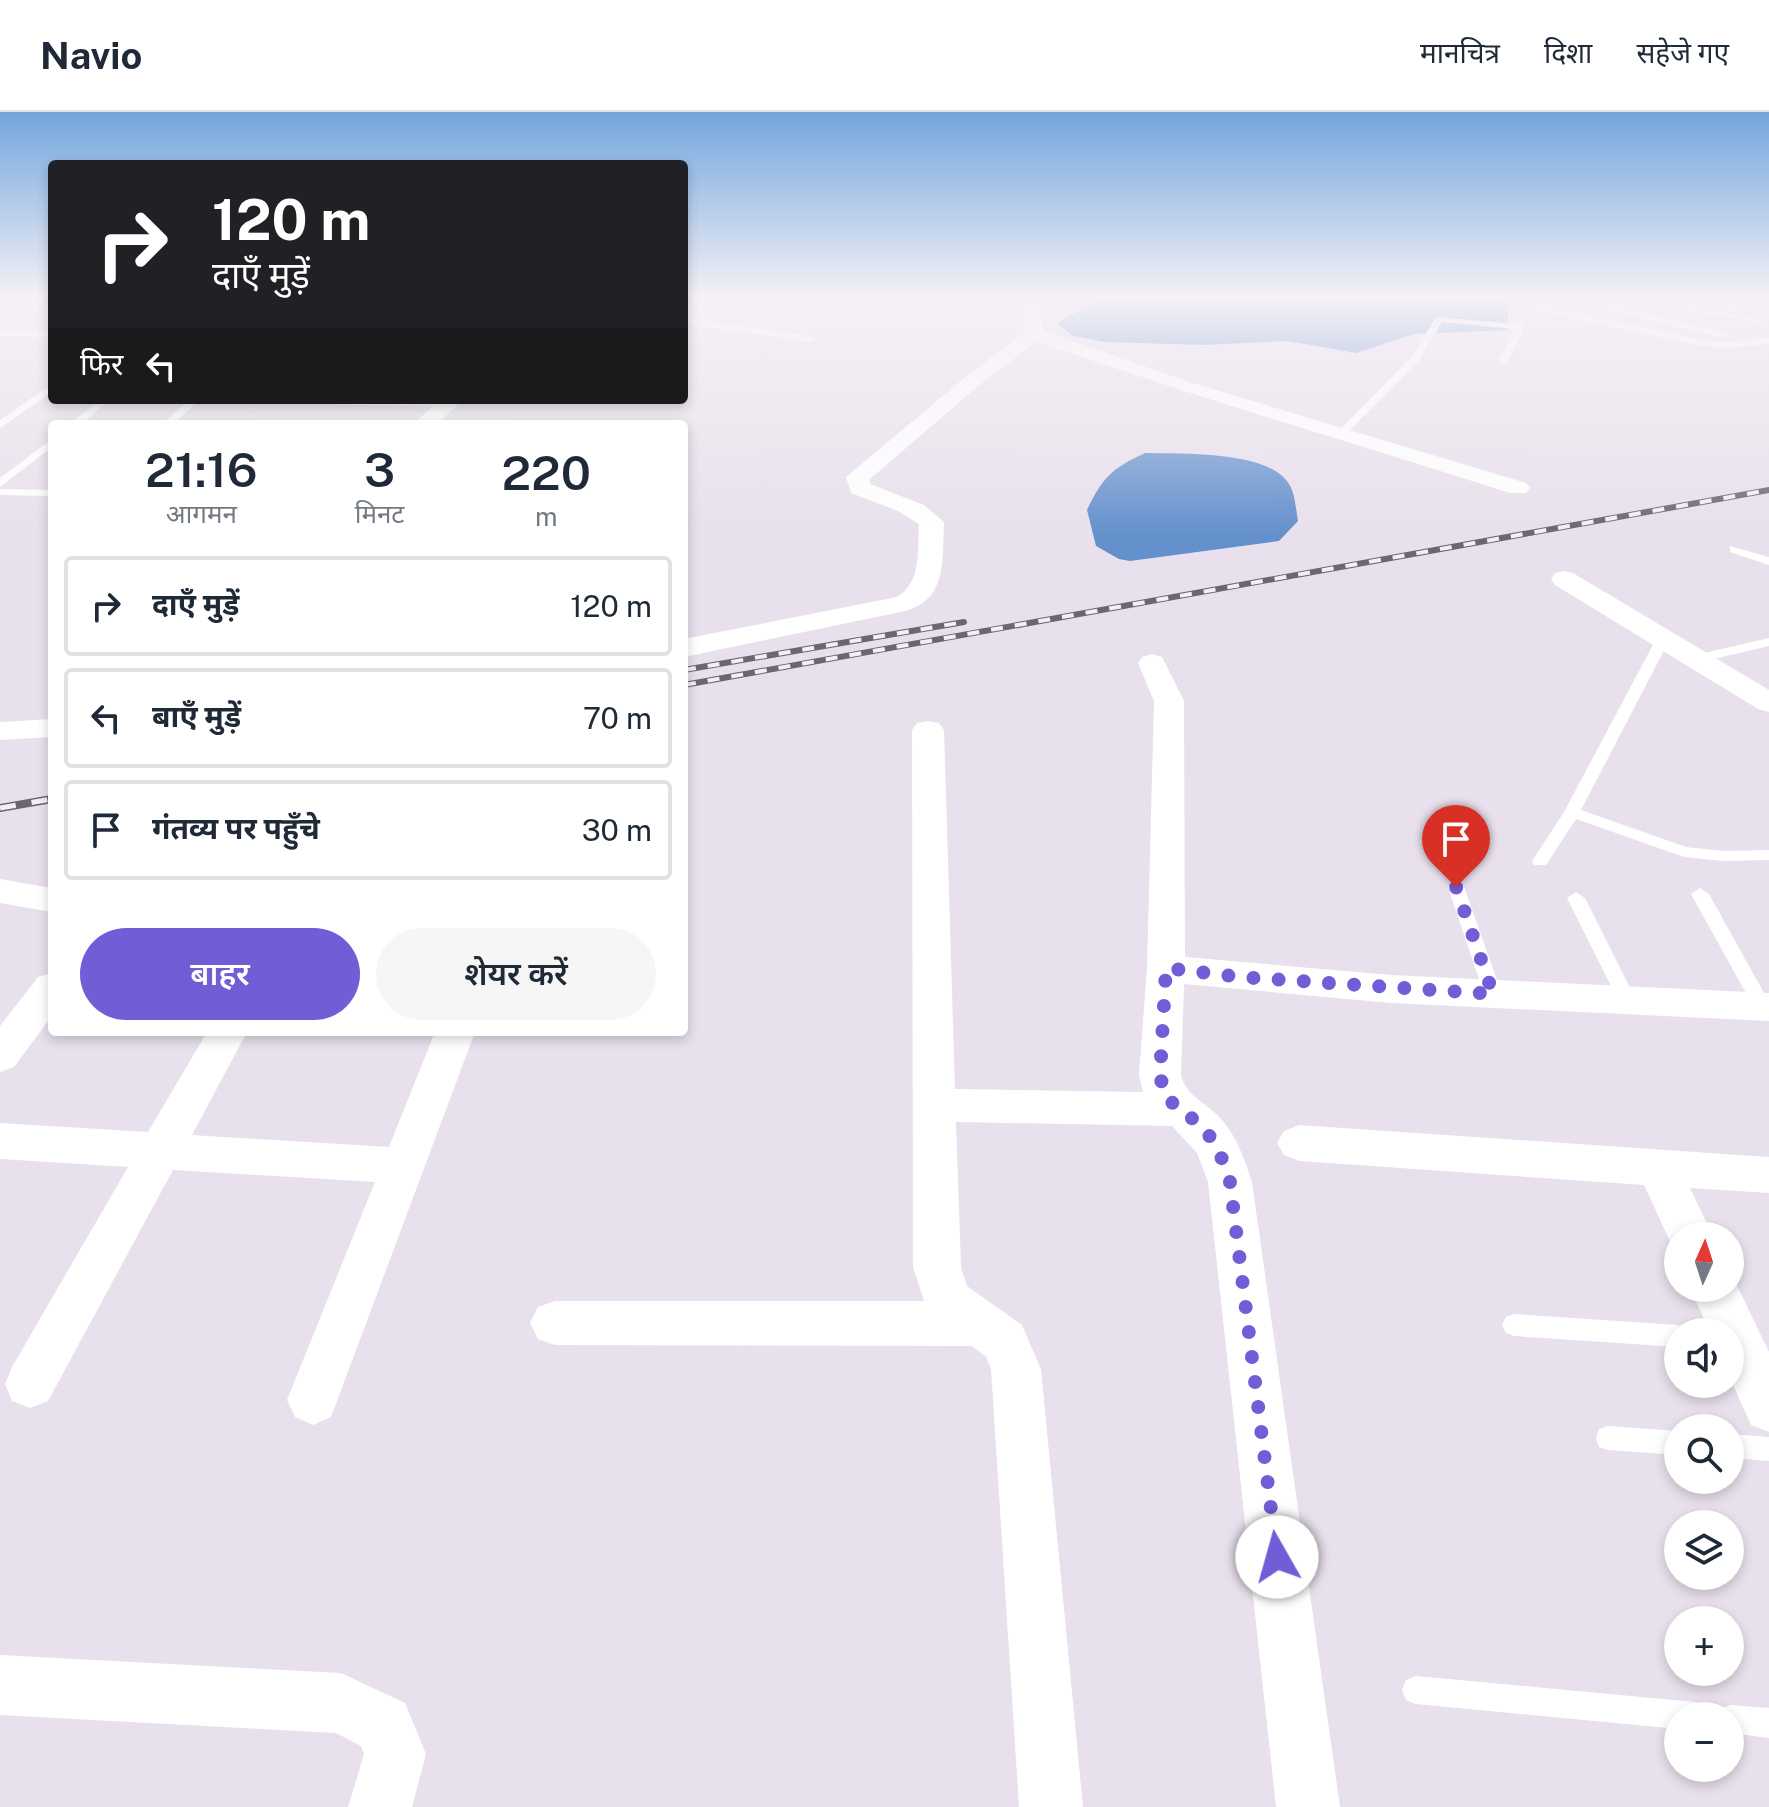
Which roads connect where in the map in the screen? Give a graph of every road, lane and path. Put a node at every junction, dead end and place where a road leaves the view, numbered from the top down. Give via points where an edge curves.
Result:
1 (980, 376) edge
2 (1154, 376) edge
3 (1399, 376) edge
4 (46, 396) edge
5 (100, 404) edge
6 (190, 404) edge
7 (448, 404) edge
8 (80, 420) edge
9 (172, 420) edge
10 (429, 420) edge
11 (2, 422) edge
12 (1342, 432) junction
13 (48, 445) edge
14 (0, 484) edge
15 (1518, 488) dead end
16 (0, 492) edge
17 (48, 493) edge
18 (1734, 549) dead end
19 (1769, 561) edge
20 (1564, 579) dead end
21 (1663, 639) junction
22 (1769, 642) edge
23 (688, 647) edge
24 (1696, 659) junction
25 (1152, 663) dead end
26 (1769, 703) edge
27 (48, 728) edge
28 (928, 730) dead end
29 (0, 731) edge
30 (1572, 812) junction
31 (1769, 855) edge
32 (1540, 861) dead end
33 (1456, 887) dead end
34 (0, 891) edge
35 (1700, 894) dead end
36 (1576, 898) dead end
37 (48, 899) edge
38 (1166, 968) junction
39 (48, 992) edge
40 (1493, 994) junction
41 (1627, 1000) junction
42 (1766, 1006) edge
43 (225, 1036) edge
44 (453, 1036) edge
45 (0, 1056) edge
46 (935, 1105) junction
47 (1179, 1109) junction
48 (0, 1141) edge
49 (1299, 1143) dead end
50 (161, 1151) junction
51 (403, 1166) junction
52 (1659, 1169) junction
53 (1769, 1175) edge
54 (1684, 1222) edge
55 (555, 1323) dead end
56 (984, 1324) junction
57 (1514, 1325) dead end
58 (1664, 1335) edge
59 (1744, 1359) edge
60 (30, 1384) dead end
61 (313, 1400) dead end
62 (1769, 1407) edge
63 (1608, 1438) dead end
64 (1664, 1442) edge
65 (1744, 1447) edge
66 (1769, 1449) edge
67 (0, 1685) edge
68 (1416, 1690) dead end
69 (1664, 1713) edge
70 (1744, 1720) edge
71 (1769, 1723) edge
72 (380, 1807) edge
73 (1051, 1807) edge
74 (1308, 1807) edge

1 - 23 street via 858,477 859,488 902,502 932,522 928,578 921,594 905,603
2 - 12 street
3 - 12 lane
4 - 11 lane
5 - 8 lane
6 - 9 lane
7 - 10 street
12 - 15 street
13 - 14 lane
16 - 17 lane
18 - 19 lane
20 - 21 street
21 - 24 street
21 - 30 lane
22 - 24 lane
24 - 26 street
25 - 38 street via 1169,701
27 - 29 street
28 - 46 street
30 - 31 lane via 1684,852
30 - 32 lane
33 - 40 lane
34 - 37 street
35 - 42 lane
36 - 41 lane
38 - 40 street
38 - 47 street via 1160,1075 1165,1097
39 - 45 street
40 - 41 street
41 - 42 street
43 - 50 street
44 - 51 street
46 - 47 street
46 - 56 street via 939,1282 947,1299
47 - 74 street via 1202,1125 1220,1151 1230,1182
48 - 50 street
49 - 52 street
50 - 51 street
50 - 60 street
51 - 61 street
52 - 53 street
52 - 54 street
55 - 56 street
56 - 73 street via 1004,1341 1016,1369
57 - 58 lane
59 - 62 street
63 - 64 lane
65 - 66 lane
67 - 72 street via 341,1703 383,1725 395,1754
68 - 69 lane
70 - 71 lane

